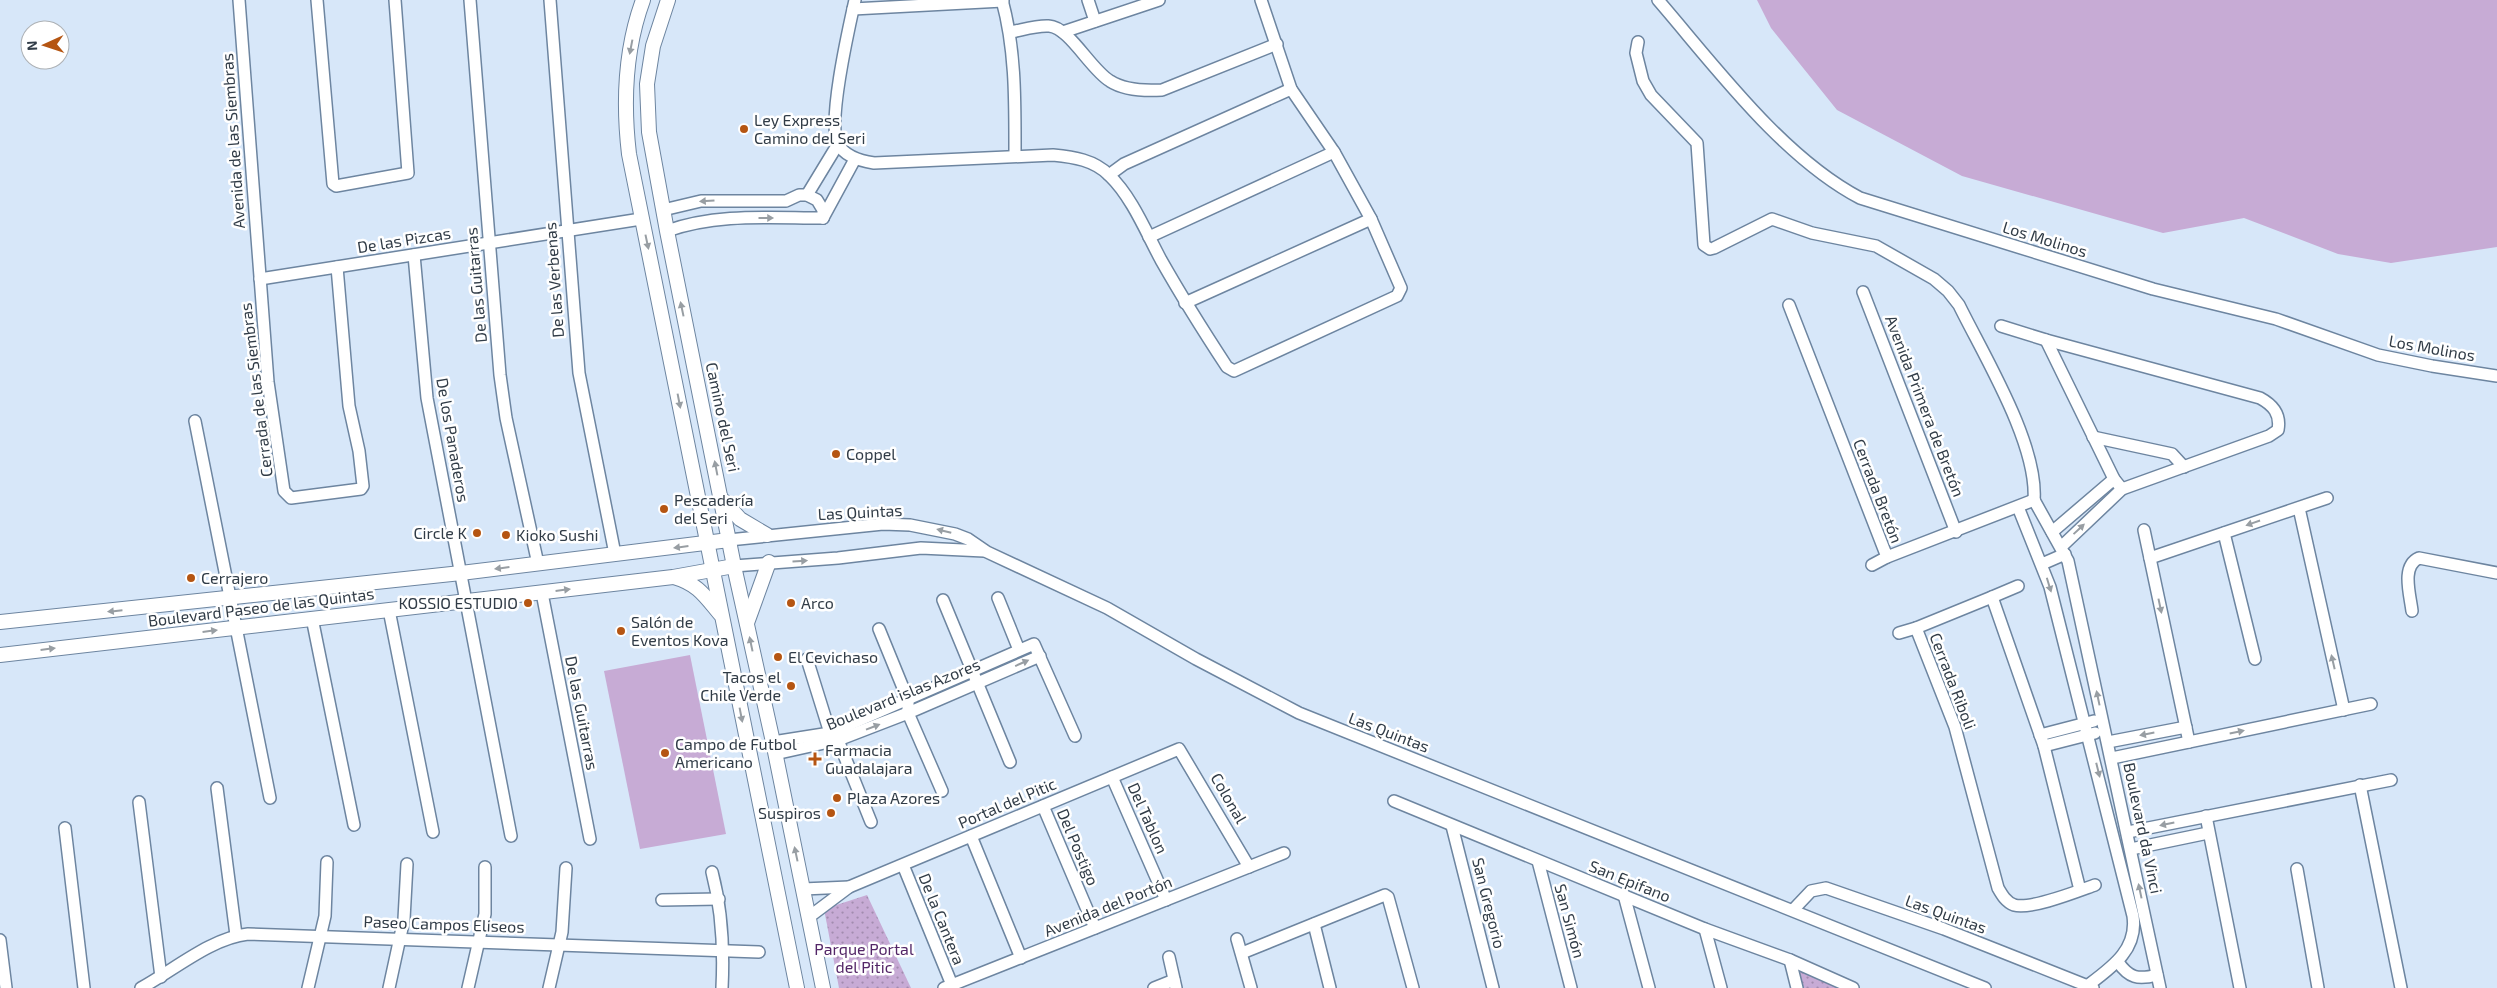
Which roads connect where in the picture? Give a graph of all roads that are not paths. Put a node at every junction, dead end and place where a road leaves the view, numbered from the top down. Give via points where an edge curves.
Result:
1 (239, 0) edge
2 (317, 0) edge
3 (395, 0) edge
4 (470, 0) edge
5 (550, 0) edge
6 (643, 0) edge
7 (668, 0) edge
8 (1088, 0) edge
9 (1159, 0) edge
10 (1261, 0) edge
11 (1658, 0) edge
12 (1002, 1) edge
13 (854, 4) edge
14 (1095, 21) junction
15 (1011, 32) junction
16 (1063, 32) junction
17 (1638, 42) dead end
18 (1277, 44) junction
19 (1291, 89) junction
20 (838, 144) junction
21 (1334, 152) junction
22 (1015, 156) junction
23 (855, 158) junction
24 (1109, 175) junction
25 (807, 195) junction
26 (731, 200) junction
27 (786, 200) junction
28 (663, 210) junction
29 (642, 218) junction
30 (732, 218) junction
31 (786, 218) junction
32 (823, 218) junction
33 (1371, 219) junction
34 (667, 230) junction
35 (567, 231) junction
36 (1149, 237) junction
37 (489, 243) junction
38 (414, 255) junction
39 (337, 267) junction
40 (260, 279) junction
41 (1863, 292) dead end
42 (1185, 303) junction
43 (1789, 305) dead end
44 (2001, 326) dead end
45 (2046, 340) junction
46 (2497, 376) edge
47 (195, 421) dead end
48 (2093, 437) junction
49 (2184, 467) junction
50 (2114, 479) junction
51 (2122, 489) junction
52 (2327, 498) dead end
53 (722, 499) junction
54 (2034, 500) junction
55 (2018, 507) junction
56 (2299, 508) junction
57 (2144, 530) dead end
58 (1956, 532) junction
59 (2052, 532) junction
60 (2224, 533) junction
61 (768, 535) junction
62 (729, 540) junction
63 (706, 543) junction
64 (2063, 550) junction
65 (988, 552) junction
66 (615, 554) junction
67 (1887, 558) junction
68 (2150, 558) junction
69 (769, 562) junction
70 (538, 564) junction
71 (2042, 564) junction
72 (1872, 565) dead end
73 (734, 566) junction
74 (712, 569) junction
75 (461, 573) junction
76 (2497, 573) edge
77 (673, 577) junction
78 (2018, 586) dead end
79 (542, 593) junction
80 (1992, 597) junction
81 (998, 598) dead end
82 (230, 599) junction
83 (944, 600) dead end
84 (465, 601) junction
85 (389, 610) junction
86 (2412, 611) dead end
87 (721, 615) junction
88 (312, 618) junction
89 (0, 622) edge
90 (747, 624) junction
91 (234, 628) junction
92 (1916, 628) junction
93 (879, 630) dead end
94 (1899, 633) dead end
95 (1020, 650) junction
96 (0, 655) edge
97 (1040, 656) junction
98 (2255, 659) dead end
99 (807, 660) dead end
100 (972, 672) junction
101 (976, 683) junction
102 (908, 700) junction
103 (2371, 704) dead end
104 (2344, 710) junction
105 (908, 713) junction
106 (2102, 718) junction
107 (2086, 723) junction
108 (2186, 727) junction
109 (2089, 735) junction
110 (834, 736) junction
111 (1076, 736) dead end
112 (2107, 736) junction
113 (2042, 740) junction
114 (2189, 742) junction
115 (774, 748) junction
116 (1178, 749) joint
117 (2112, 758) junction
118 (1010, 762) dead end
119 (1112, 777) junction
120 (2391, 780) dead end
121 (2360, 786) junction
122 (217, 788) dead end
123 (942, 791) dead end
124 (270, 798) dead end
125 (1394, 801) dead end
126 (139, 802) dead end
127 (1043, 806) junction
128 (2206, 816) junction
129 (872, 822) dead end
130 (354, 825) dead end
131 (1452, 826) junction
132 (65, 828) dead end
133 (433, 832) dead end
134 (2128, 832) junction
135 (2208, 834) junction
136 (511, 836) dead end
137 (972, 836) junction
138 (590, 839) dead end
139 (2131, 849) junction
140 (1284, 853) dead end
141 (327, 862) dead end
142 (1538, 862) junction
143 (407, 864) dead end
144 (903, 865) junction
145 (485, 867) dead end
146 (1249, 867) junction
147 (566, 868) dead end
148 (2297, 869) dead end
149 (712, 872) dead end
150 (2095, 885) dead end
151 (849, 887) junction
152 (803, 890) junction
153 (2080, 890) junction
154 (1624, 896) junction
155 (719, 899) junction
156 (662, 900) dead end
157 (1166, 900) junction
158 (1793, 910) junction
159 (809, 917) junction
160 (1314, 924) junction
161 (1095, 928) junction
162 (1705, 929) junction
163 (236, 935) junction
164 (321, 936) junction
165 (2133, 938) junction
166 (398, 939) junction
167 (2150, 939) junction
168 (0, 940) edge
169 (1237, 940) dead end
170 (477, 942) junction
171 (558, 944) junction
172 (723, 952) junction
173 (759, 952) dead end
174 (1242, 953) junction
175 (1169, 957) dead end
176 (1021, 958) junction
177 (1790, 960) junction
178 (2118, 962) junction
179 (2157, 975) junction
180 (161, 977) junction
181 (1175, 984) edge
182 (948, 987) edge
183 (2090, 987) edge
184 (6, 988) edge
185 (84, 988) edge
186 (141, 988) edge
187 (308, 988) edge
188 (388, 988) edge
189 (468, 988) edge
190 (549, 988) edge
191 (722, 988) edge
192 (797, 988) edge
193 (823, 988) edge
194 (1154, 988) edge
195 (1251, 988) edge
196 (1330, 988) edge
197 (1412, 988) edge
198 (1493, 988) edge
199 (1572, 988) edge
200 (1649, 988) edge
201 (1721, 988) edge
202 (1797, 988) edge
203 (1853, 988) edge
204 (1985, 988) edge
205 (2160, 988) edge
206 (2240, 988) edge
207 (2318, 988) edge
208 (2401, 988) edge

1 - 40 street, Avenida de las Siembras
2 - 3 street via 333,184 336,186 408,173
4 - 37 street, De las Guitarras
5 - 35 street, De las Verbenas
6 -> 29 main road via 629,58 626,124
7 - 28 main road, Camino del Seri via 653,46 647,84 649,132
8 - 14 street
9 - 14 street
10 - 18 street
11 - 46 street, Los Molinos via 1753,109 1814,167 1860,198 2153,289 2276,319 2378,355
12 - 13 street
12 - 15 street
13 - 20 street via 834,122
14 - 16 street
15 - 16 street via 1050,26
15 - 22 street
16 - 18 street via 1096,71 1111,82 1145,91 1162,90
17 - 54 street via 1636,53 1643,81 1651,95 1697,143 1706,248 1714,248 1772,219 1812,233 1876,246 1934,279 1959,305 2022,433 2035,486
18 - 19 street
19 - 21 street
19 - 24 street via 1124,164
20 - 23 street
20 - 25 street
21 - 33 street
21 - 36 street
22 - 23 street via 874,162
22 - 24 street via 1075,157 1094,164
23 - 32 street
24 - 36 street via 1124,192
25 - 27 street
25 - 32 street via 820,205
26 - 27 street
26 -> 28 street via 702,201
26 - 30 street
27 - 31 street
28 - 34 main road, Camino del Seri
29 - 35 street, De las Pizcas
29 -> 63 main road
30 -> 31 street
30 - 34 street via 696,222
31 - 32 street
33 - 42 street
33 - 42 street via 1401,285 1399,294 1237,370 1227,367
53 -> 34 main road, Camino del Seri
35 - 37 street, De las Pizcas
35 - 66 street, De las Verbenas via 579,373
36 - 42 street
37 - 38 street, De las Pizcas
37 - 70 street, De las Guitarras via 506,418
38 - 39 street, De las Pizcas
38 - 75 street, De los Panaderos via 427,398
39 - 40 street, De las Pizcas
39 - 40 street, Cerrada de las Siembras via 348,396 359,451 361,489 291,498 285,494 268,382
41 - 58 street, Avenida Primera de Bretón
43 - 67 street, Cerrada Bretón
44 - 45 street
45 - 48 street
45 - 49 street via 2260,398 2276,410 2280,422 2278,430 2269,436
47 - 82 street
48 - 49 street via 2172,454
48 - 50 street
49 - 51 street
50 - 51 street
50 - 59 street
64 -> 51 street
52 - 56 street
53 - 61 main road via 740,519
53 - 62 main road, Camino del Seri
54 - 55 street, Cerrada Bretón
54 - 59 street, Boulevard da Vinci
55 - 58 street, Cerrada Bretón
55 - 71 street, Boulevard da Vinci
56 -> 60 street
104 -> 56 street
57 - 68 street
58 - 67 street, Cerrada Bretón
59 - 64 street, Boulevard da Vinci
60 - 68 street
60 - 98 street
61 - 62 street, Las Quintas
65 -> 61 street, Las Quintas via 955,534 910,525 857,525
62 - 63 main road, Boulevard Paseo de las Quintas
62 - 73 main road, Camino del Seri
63 -> 66 main road, Boulevard Paseo de las Quintas
63 - 74 main road
64 - 71 street
106 -> 64 street, Boulevard da Vinci
69 -> 65 street, Las Quintas via 921,548
65 - 158 street, Las Quintas via 1108,608 1299,713
66 - 70 main road, Boulevard Paseo de las Quintas
67 - 72 street
68 -> 108 street
69 - 73 street, Las Quintas
69 - 90 main road
70 -> 75 main road, Boulevard Paseo de las Quintas
71 -> 107 street, Boulevard da Vinci
73 - 74 main road, Boulevard Paseo de las Quintas
73 - 90 main road, Camino del Seri
74 - 77 main road, Boulevard Paseo de las Quintas
74 - 87 main road
75 - 82 main road, Boulevard Paseo de las Quintas
75 - 84 street, De los Panaderos
76 - 86 street via 2419,558 2409,566
79 -> 77 main road, Boulevard Paseo de las Quintas
77 - 87 main road via 698,588
78 - 80 street, Cerrada Riboli
79 - 84 main road, Boulevard Paseo de las Quintas
79 - 138 street, De las Guitarras
80 - 92 street, Cerrada Riboli
80 - 113 street
81 - 95 street
82 -> 89 main road, Boulevard Paseo de las Quintas
82 - 91 street
83 - 100 street
84 - 85 main road, Boulevard Paseo de las Quintas
84 - 136 street, De los Panaderos
85 - 88 main road, Boulevard Paseo de las Quintas
85 - 133 street
87 -> 192 main road
88 - 91 main road, Boulevard Paseo de las Quintas
88 - 130 street
115 -> 90 main road, Camino del Seri
96 -> 91 main road, Boulevard Paseo de las Quintas
91 - 124 street
92 - 94 street
92 - 153 street, Cerrada Riboli via 1955,727 2002,896 2015,905 2022,905
93 - 102 street
95 - 97 street, Boulevard islas Azores via 1034,644
95 - 100 street, Boulevard islas Azores
101 -> 97 street, Boulevard islas Azores
97 - 111 street
99 - 110 street
100 - 101 street
100 - 102 street, Boulevard islas Azores
101 - 105 street, Boulevard islas Azores
101 - 118 street
102 - 105 street
102 - 110 street, Boulevard islas Azores
103 - 104 street
114 -> 104 street
110 -> 105 street, Boulevard islas Azores
105 - 123 street
106 - 107 street
106 - 112 street, Boulevard da Vinci
107 - 109 street, Boulevard da Vinci
107 - 113 street
108 -> 112 street
108 - 114 street
109 - 112 street
109 - 113 street
109 -> 165 street, Boulevard da Vinci via 2134,916
110 - 115 street, Boulevard islas Azores
110 - 129 street
112 - 117 street, Boulevard da Vinci
113 - 153 street
114 - 117 street
152 -> 115 main road, Camino del Seri
116 - 119 street, Portal del Pitic
116 - 146 street, Colonal via 1183,752
117 - 134 street, Boulevard da Vinci
119 - 127 street, Portal del Pitic
119 - 157 street, Del Tablon
120 - 121 street
121 - 128 street
121 - 208 street
122 - 163 street
125 - 131 street, San Epifano
126 - 180 street
127 - 137 street, Portal del Pitic
127 - 161 street, Del Postigo
128 -> 134 street
128 - 135 street
131 - 142 street, San Epifano
131 - 198 street, San Gregorio
132 - 185 street
134 - 139 street, Boulevard da Vinci
135 - 139 street
135 - 206 street
137 - 144 street, Portal del Pitic
137 - 176 street
167 -> 139 street, Boulevard da Vinci
140 - 146 street, Avenida del Portón
141 - 164 street
142 - 154 street, San Epifano
142 - 199 street, San Simón
143 - 166 street via 404,919
144 - 151 street, Portal del Pitic
144 - 182 street, De la Cantera
145 - 170 street via 485,914
146 - 157 street, Avenida del Portón
147 - 171 street via 562,932
148 - 207 street
149 - 155 street
150 - 153 street, Cerrada Riboli
151 - 152 street, Portal del Pitic
151 - 159 street, Portal del Pitic
152 - 159 main road, Camino del Seri
154 - 162 street, San Epifano
154 - 200 street
155 - 156 street
155 - 172 street
157 - 161 street, Avenida del Portón
158 - 183 street, Las Quintas via 1811,891 1826,888 1944,929
158 - 204 street, Las Quintas
159 - 193 main road, Camino del Seri
160 - 174 street
160 - 196 street
160 - 197 street via 1387,896
161 - 176 street, Avenida del Portón
162 - 177 street, San Epifano
162 - 201 street
163 - 164 street, Paseo Campos Eliseos
163 - 180 street, Paseo Campos Eliseos via 218,942
164 - 166 street, Paseo Campos Eliseos
164 - 187 street
165 - 167 street
165 - 178 street
166 - 170 street, Paseo Campos Eliseos
166 - 188 street
167 - 179 street
168 - 184 street
169 - 174 street
170 - 171 street, Paseo Campos Eliseos
170 - 189 street
171 - 172 street, Paseo Campos Eliseos
171 - 190 street
172 - 173 street, Paseo Campos Eliseos
172 - 191 street
174 - 195 street
175 - 181 street
176 - 182 street, Avenida del Portón
177 - 202 street
177 - 203 street, San Epifano
178 - 179 street via 2130,976
178 - 183 street
179 - 205 street
180 - 186 street, Paseo Campos Eliseos
181 - 194 street

